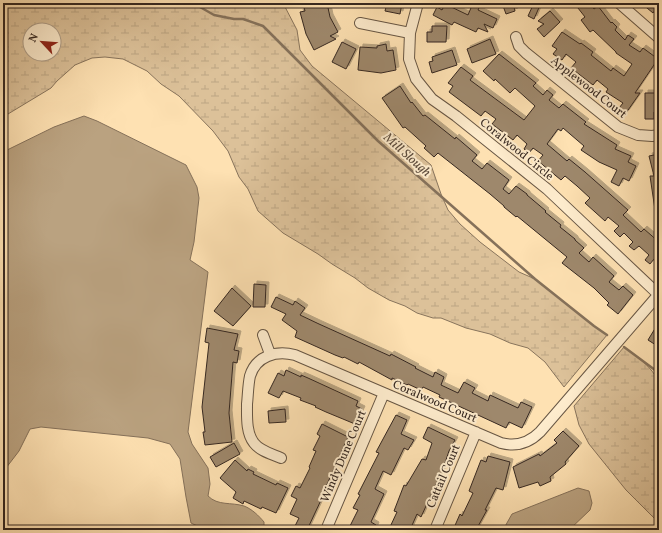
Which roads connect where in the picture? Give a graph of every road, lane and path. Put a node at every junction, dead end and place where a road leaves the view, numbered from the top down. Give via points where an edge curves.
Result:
1 (418, 3) edge
2 (619, 3) edge
3 (360, 23) dead end
4 (410, 33) junction
5 (516, 37) dead end
6 (659, 38) edge
7 (659, 135) edge
8 (659, 295) edge
9 (263, 335) dead end
10 (270, 354) junction
11 (384, 393) junction
12 (476, 432) junction
13 (281, 458) dead end
14 (326, 530) edge
15 (434, 530) edge

1 - 4 street, Coralwood Circle
2 - 6 street
3 - 4 street
4 - 8 street, Coralwood Circle via 409,59 416,79 432,99 547,189
5 - 7 street, Applewood Court via 519,46 526,53 611,123 632,133 645,136
8 - 12 street, Coralwood Court via 536,436 521,444 510,445
9 - 10 street
10 - 11 street, Coralwood Court via 295,355
10 - 13 street via 257,364 250,377 248,427 250,437 259,448
11 - 12 street, Coralwood Court
11 - 14 street, Windy Dune Court
12 - 15 street, Cattail Court

